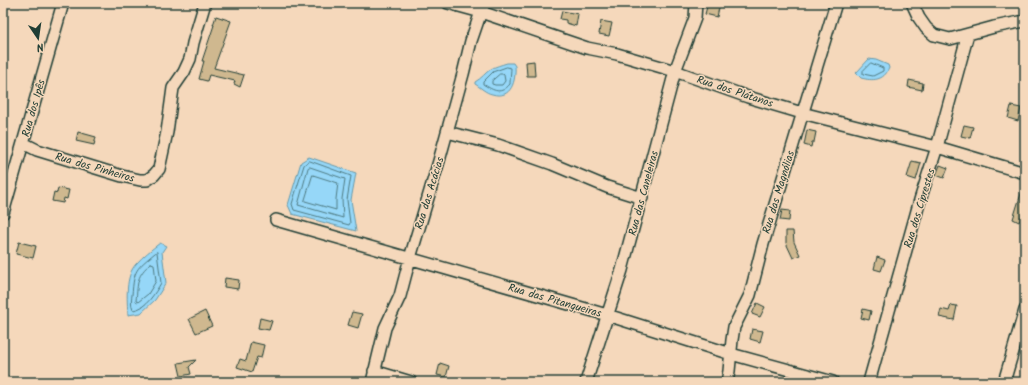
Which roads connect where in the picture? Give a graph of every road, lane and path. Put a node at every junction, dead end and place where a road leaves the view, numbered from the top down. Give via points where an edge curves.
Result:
1 (63, 3) edge
2 (204, 3) edge
3 (448, 3) edge
4 (696, 3) edge
5 (836, 3) edge
6 (912, 3) edge
7 (483, 8) edge
8 (1025, 21) edge
9 (968, 34) junction
10 (675, 71) junction
11 (802, 112) junction
12 (447, 132) junction
13 (23, 143) junction
14 (937, 147) junction
15 (1025, 173) edge
16 (642, 198) junction
17 (3, 213) edge
18 (276, 220) dead end
19 (410, 258) junction
20 (1025, 310) edge
21 (607, 315) junction
22 (730, 354) junction
23 (373, 377) edge
24 (411, 382) edge
25 (586, 382) edge
26 (727, 382) edge
27 (833, 382) edge
28 (869, 382) edge
29 (1004, 382) edge

1 - 13 street, Rua dos Ipês
2 - 13 street, Rua dos Pinheiros via 190,58 173,88 159,170 154,175 147,180 122,176 37,150
3 - 7 street, Rua dos Plátanos
4 - 10 street, Rua das Caneleiras via 694,18
5 - 11 street, Rua das Magnólias
6 - 9 street via 926,28 934,34 950,38
7 - 10 street, Rua dos Plátanos via 587,48
7 - 12 street, Rua das Acácias via 471,41
8 - 9 street
9 - 14 street, Rua dos Ciprestes
10 - 11 street, Rua dos Plátanos via 736,93
10 - 16 street, Rua das Caneleiras
11 - 14 street, Rua dos Plátanos
11 - 22 street, Rua das Magnólias via 750,295 734,327
12 - 16 street via 498,144
12 - 19 street, Rua das Acácias
13 - 17 street, Rua dos Ipês
14 - 15 street, Rua dos Plátanos
14 - 28 street, Rua dos Ciprestes
16 - 21 street, Rua das Caneleiras
18 - 19 street, Rua das Pitangueiras
19 - 21 street, Rua das Pitangueiras
19 - 23 street, Rua das Acácias via 400,296 383,334
20 - 29 street
21 - 22 street, Rua das Pitangueiras
21 - 25 street, Rua das Caneleiras
22 - 26 street, Rua das Magnólias
22 - 27 street, Rua das Pitangueiras
23 - 24 street

